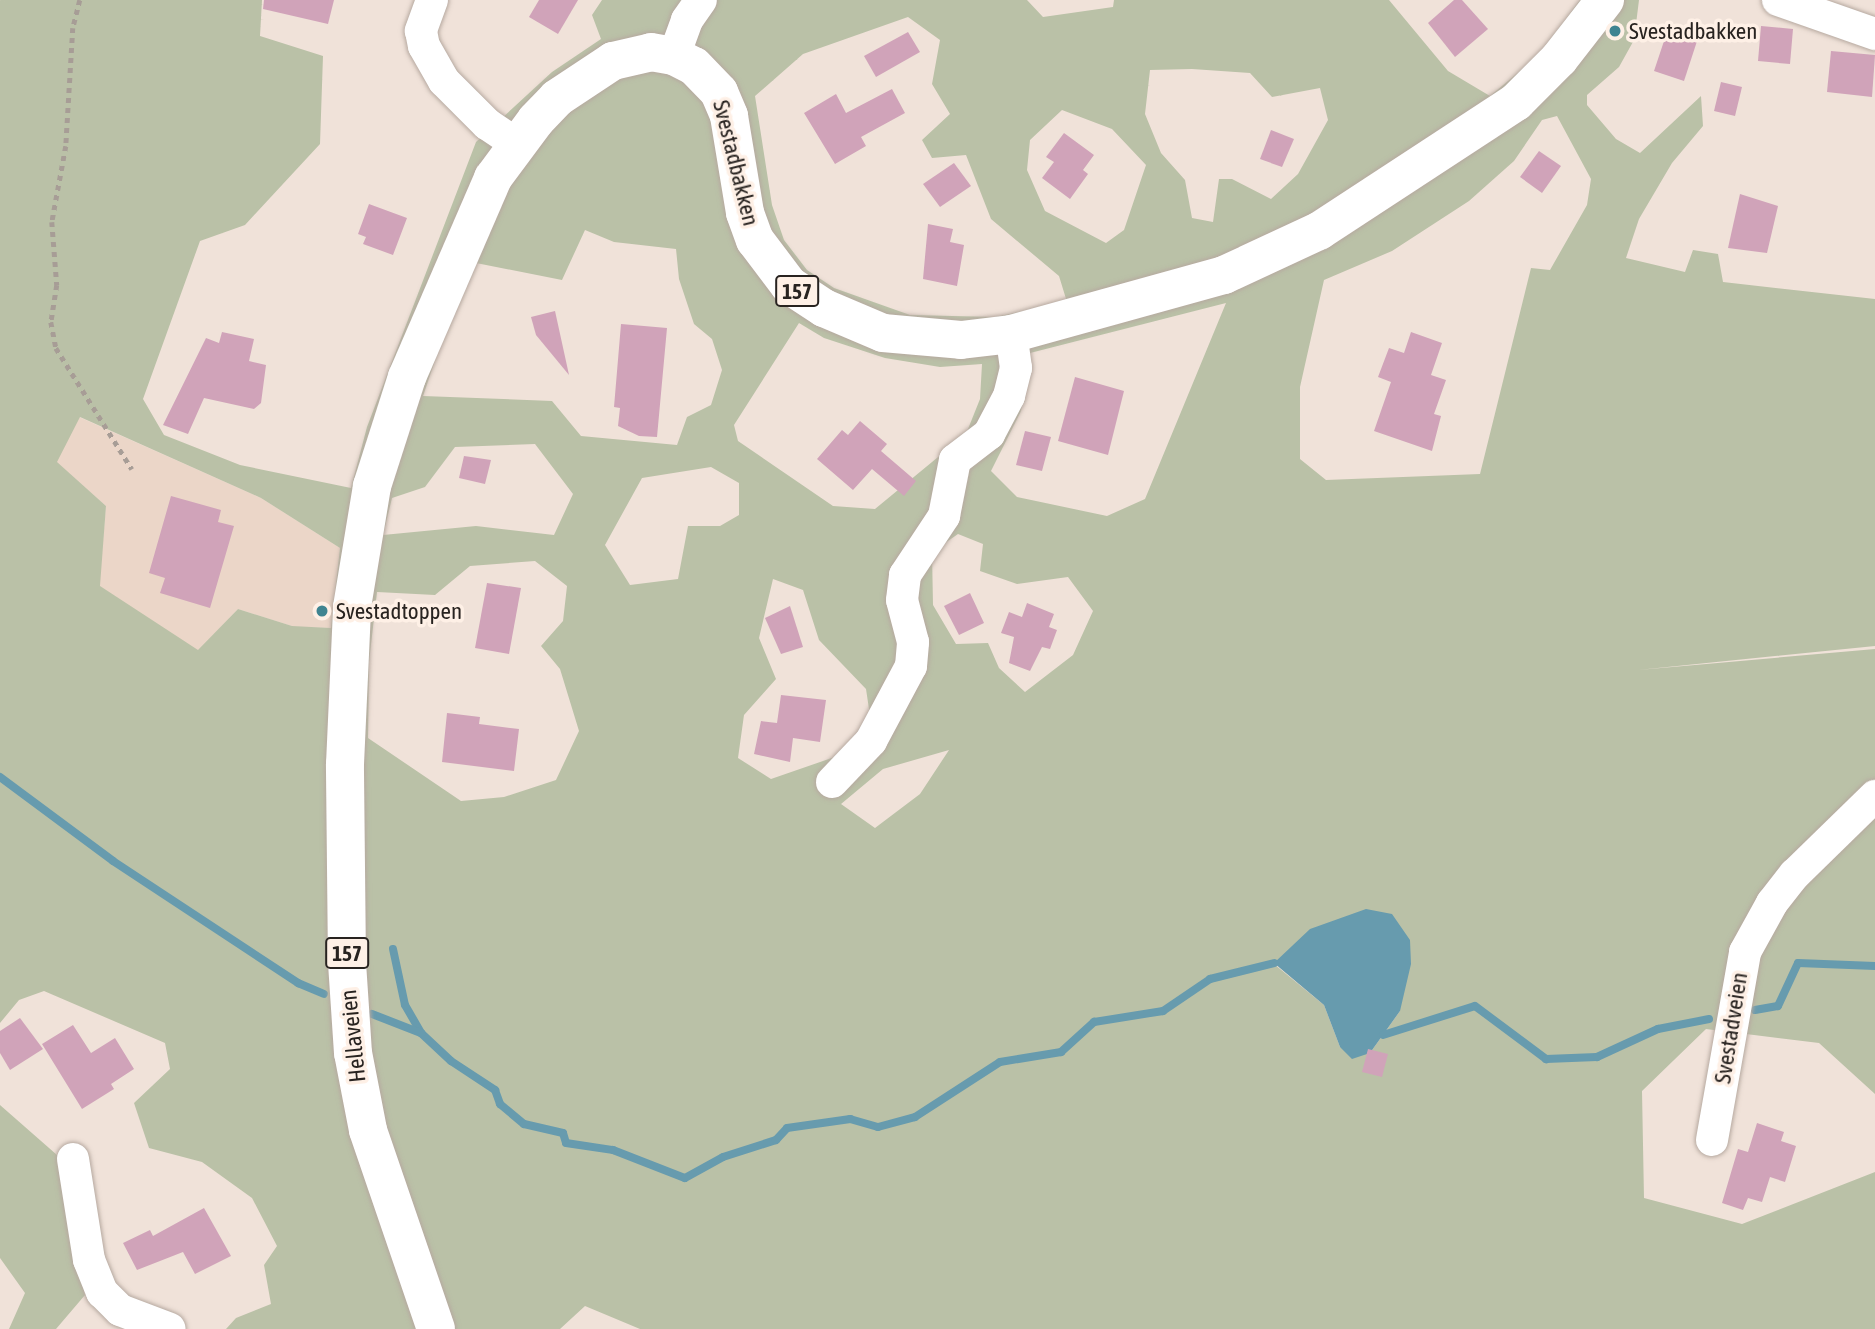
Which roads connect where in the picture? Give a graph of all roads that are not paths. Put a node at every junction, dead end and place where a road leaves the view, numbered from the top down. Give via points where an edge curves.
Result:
1 (432, 0) edge
2 (701, 0) edge
3 (1605, 0) edge
4 (1778, 0) edge
5 (1875, 34) edge
6 (674, 55) junction
7 (515, 143) junction
8 (1011, 334) junction
9 (832, 782) dead end
10 (1875, 796) edge
11 (1713, 1140) dead end
12 (73, 1159) dead end
13 (170, 1329) edge
14 (436, 1329) edge

1 - 7 street via 421,31 443,81 487,124
2 - 6 street via 687,20
3 - 8 main road, Svestadbakken / 157 via 1516,102 1319,231 1224,275
4 - 5 street
6 - 7 main road, 157 via 651,52 613,61 557,98
6 - 8 main road, Svestadbakken / 157 via 694,66 719,92 729,116 752,231 773,268 789,285 824,308 883,332 961,340
7 - 14 main road, Hellaveien / 157 via 471,223 407,377 372,486 358,563 345,764 350,1026 368,1130
8 - 9 street via 1016,368 1009,396 989,434 955,460 944,516 905,575 902,600 912,642 911,666 871,741
10 - 11 street, Svestadveien via 1796,874 1745,952
12 - 13 street via 89,1260 102,1292 120,1310

